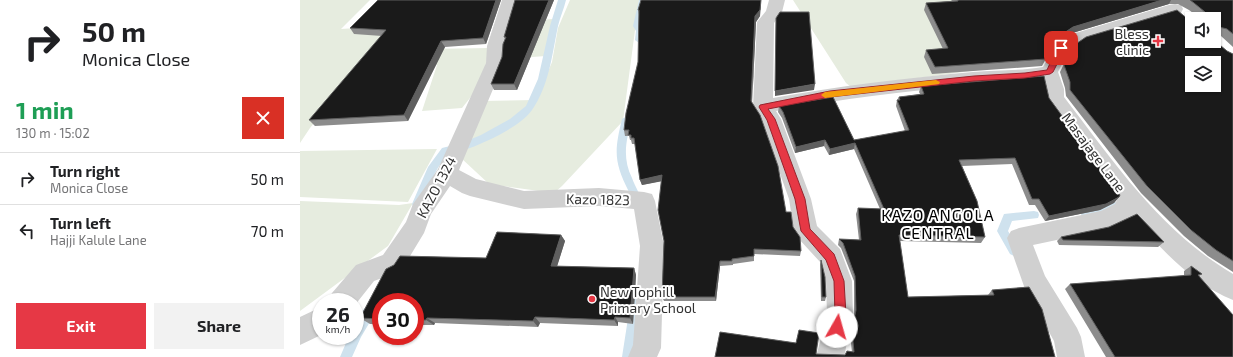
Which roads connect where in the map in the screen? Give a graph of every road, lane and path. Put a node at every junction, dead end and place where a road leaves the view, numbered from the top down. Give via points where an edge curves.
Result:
1 (510, 0) edge
2 (777, 0) edge
3 (1179, 9) edge
4 (1050, 72) junction
5 (763, 107) junction
6 (447, 174) junction
7 (1129, 199) junction
8 (1233, 288) edge
9 (348, 293) edge
10 (312, 325) edge
11 (300, 332) edge
12 (642, 357) edge
13 (830, 357) edge
14 (1071, 357) edge

1 - 6 street, KAZO 1324 via 496,46 495,63
2 - 5 street via 774,12 766,22
3 - 4 street via 1075,38 1061,48
4 - 5 street via 830,94
4 - 7 street, Masajage Lane via 1054,98
5 - 13 street via 771,119 800,199 806,231 831,257 839,281 840,315
6 - 9 street, KAZO 1324 via 421,211 416,226 392,263 365,273
6 - 12 street, Kazo 1823 via 470,187 524,200 599,197 644,201 652,246 647,348
7 - 8 street via 1173,244 1202,269
7 - 14 street, Masajage Lane via 1122,211 1104,220 1019,238 1034,281 1067,337
10 - 11 street

